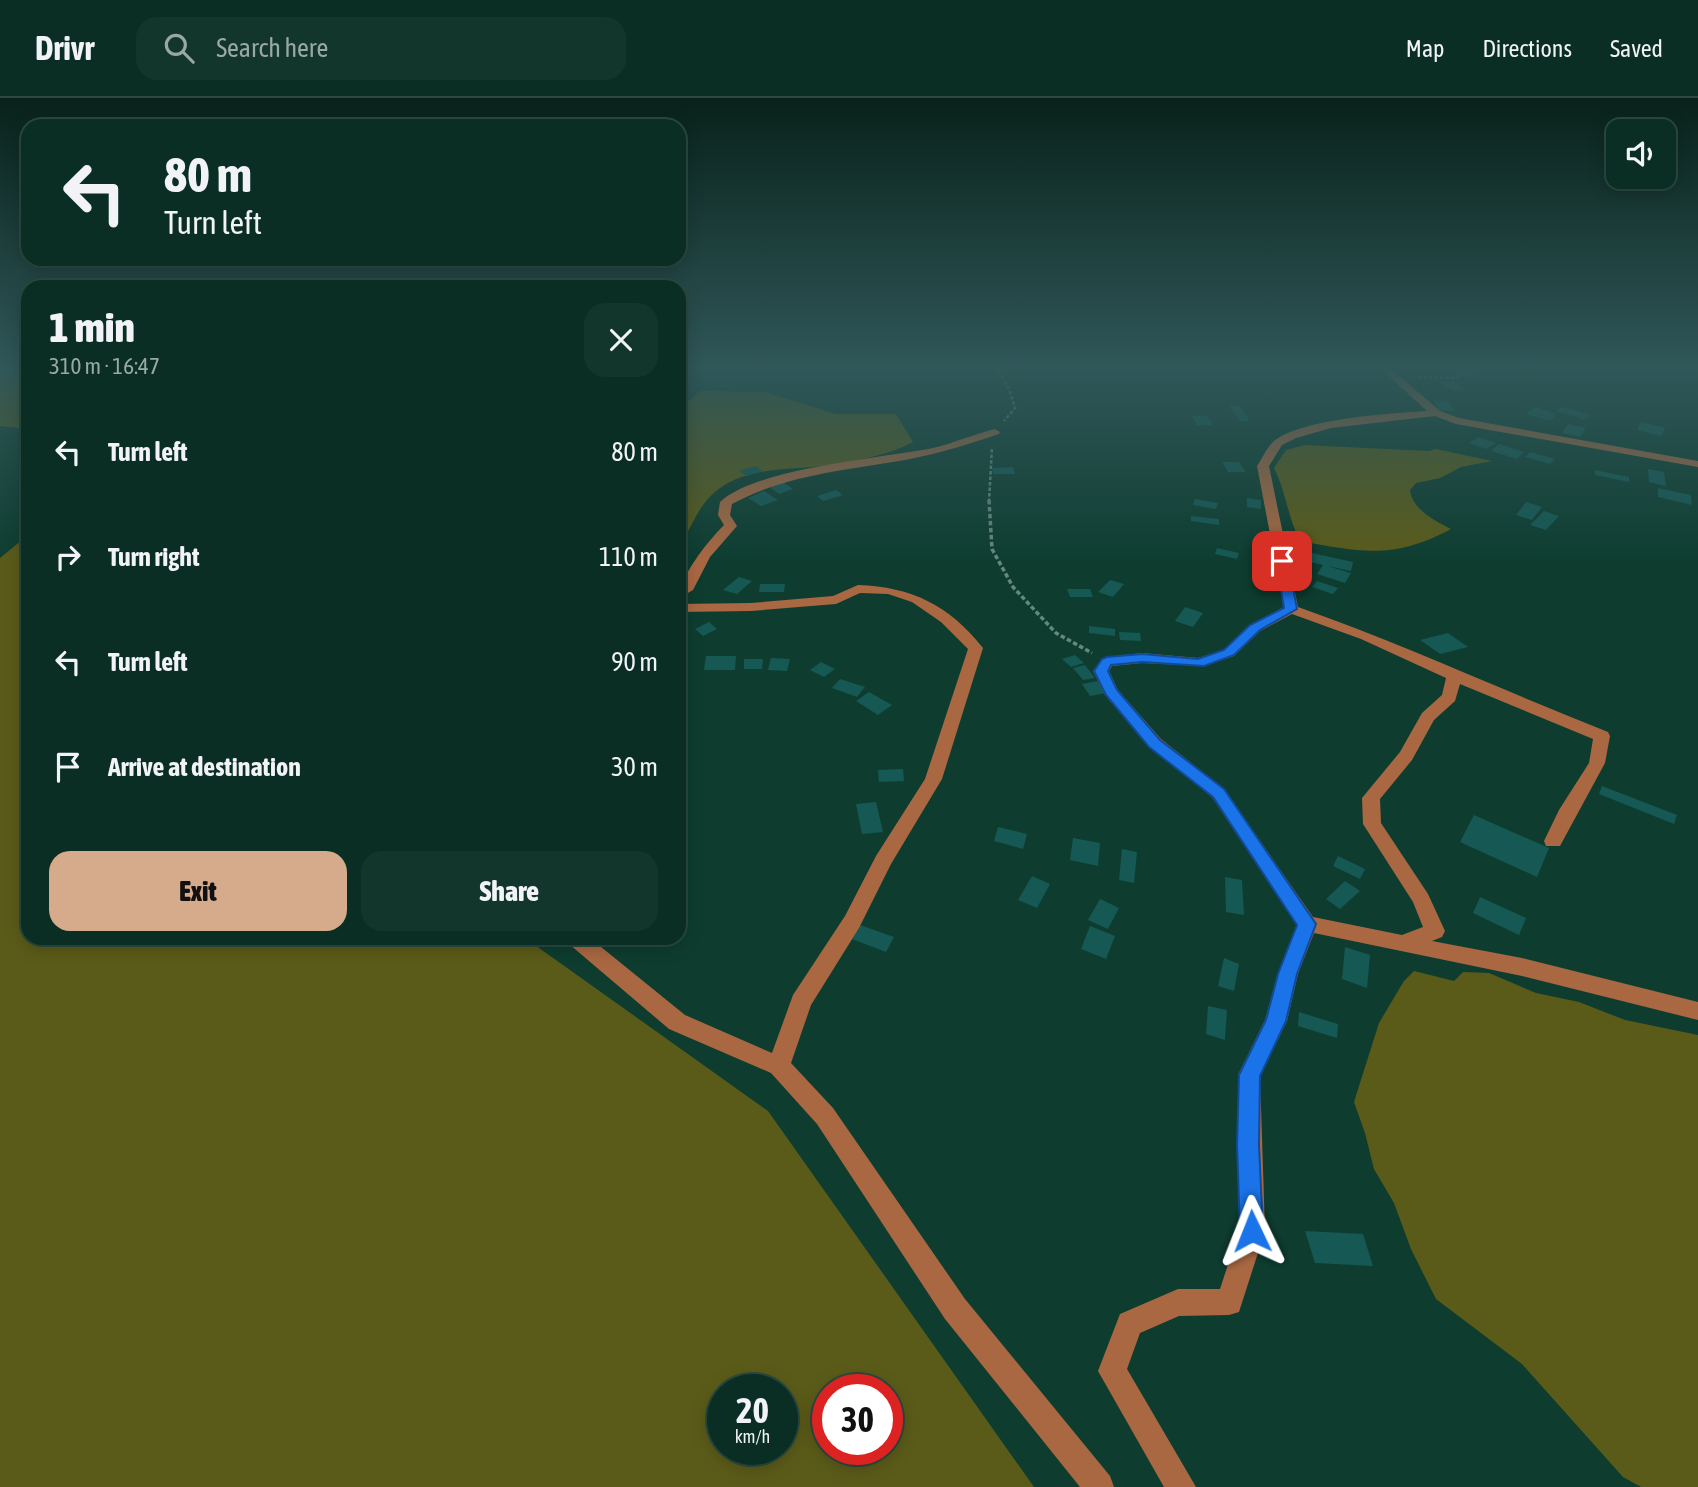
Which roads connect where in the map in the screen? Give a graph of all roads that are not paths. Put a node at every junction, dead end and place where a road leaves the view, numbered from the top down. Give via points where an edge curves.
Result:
1 (995, 432) road end
2 (1306, 432) edge
3 (1506, 432) edge
4 (1698, 464) edge
5 (686, 590) edge
6 (686, 608) edge
7 (1291, 609) junction
8 (1454, 676) junction
9 (1553, 841) dead end
10 (1307, 924) junction
11 (1403, 943) junction
12 (584, 945) edge
13 (1698, 1011) edge
14 (779, 1066) junction
15 (1099, 1487) edge
16 (1181, 1487) edge

1 - 5 street via 935,451 744,490 726,502 724,515 731,526 703,558
2 - 7 street via 1277,443 1264,466
3 - 4 street
6 - 14 street via 836,600 858,589 889,590 917,598 976,648 933,779 801,1002
7 - 8 street via 1366,636
7 - 10 street via 1255,628 1229,653 1199,663 1142,658 1107,662 1101,671 1111,692 1154,743 1218,793
8 - 9 street via 1602,736 1597,763
8 - 11 street via 1449,697 1428,717 1406,756 1371,798 1372,824 1421,899 1435,931
10 - 11 street
10 - 16 street via 1276,1021 1250,1075 1252,1231 1229,1302 1178,1303 1130,1325 1112,1371
11 - 13 street
12 - 14 street via 677,1022
14 - 15 street via 825,1116 955,1309

